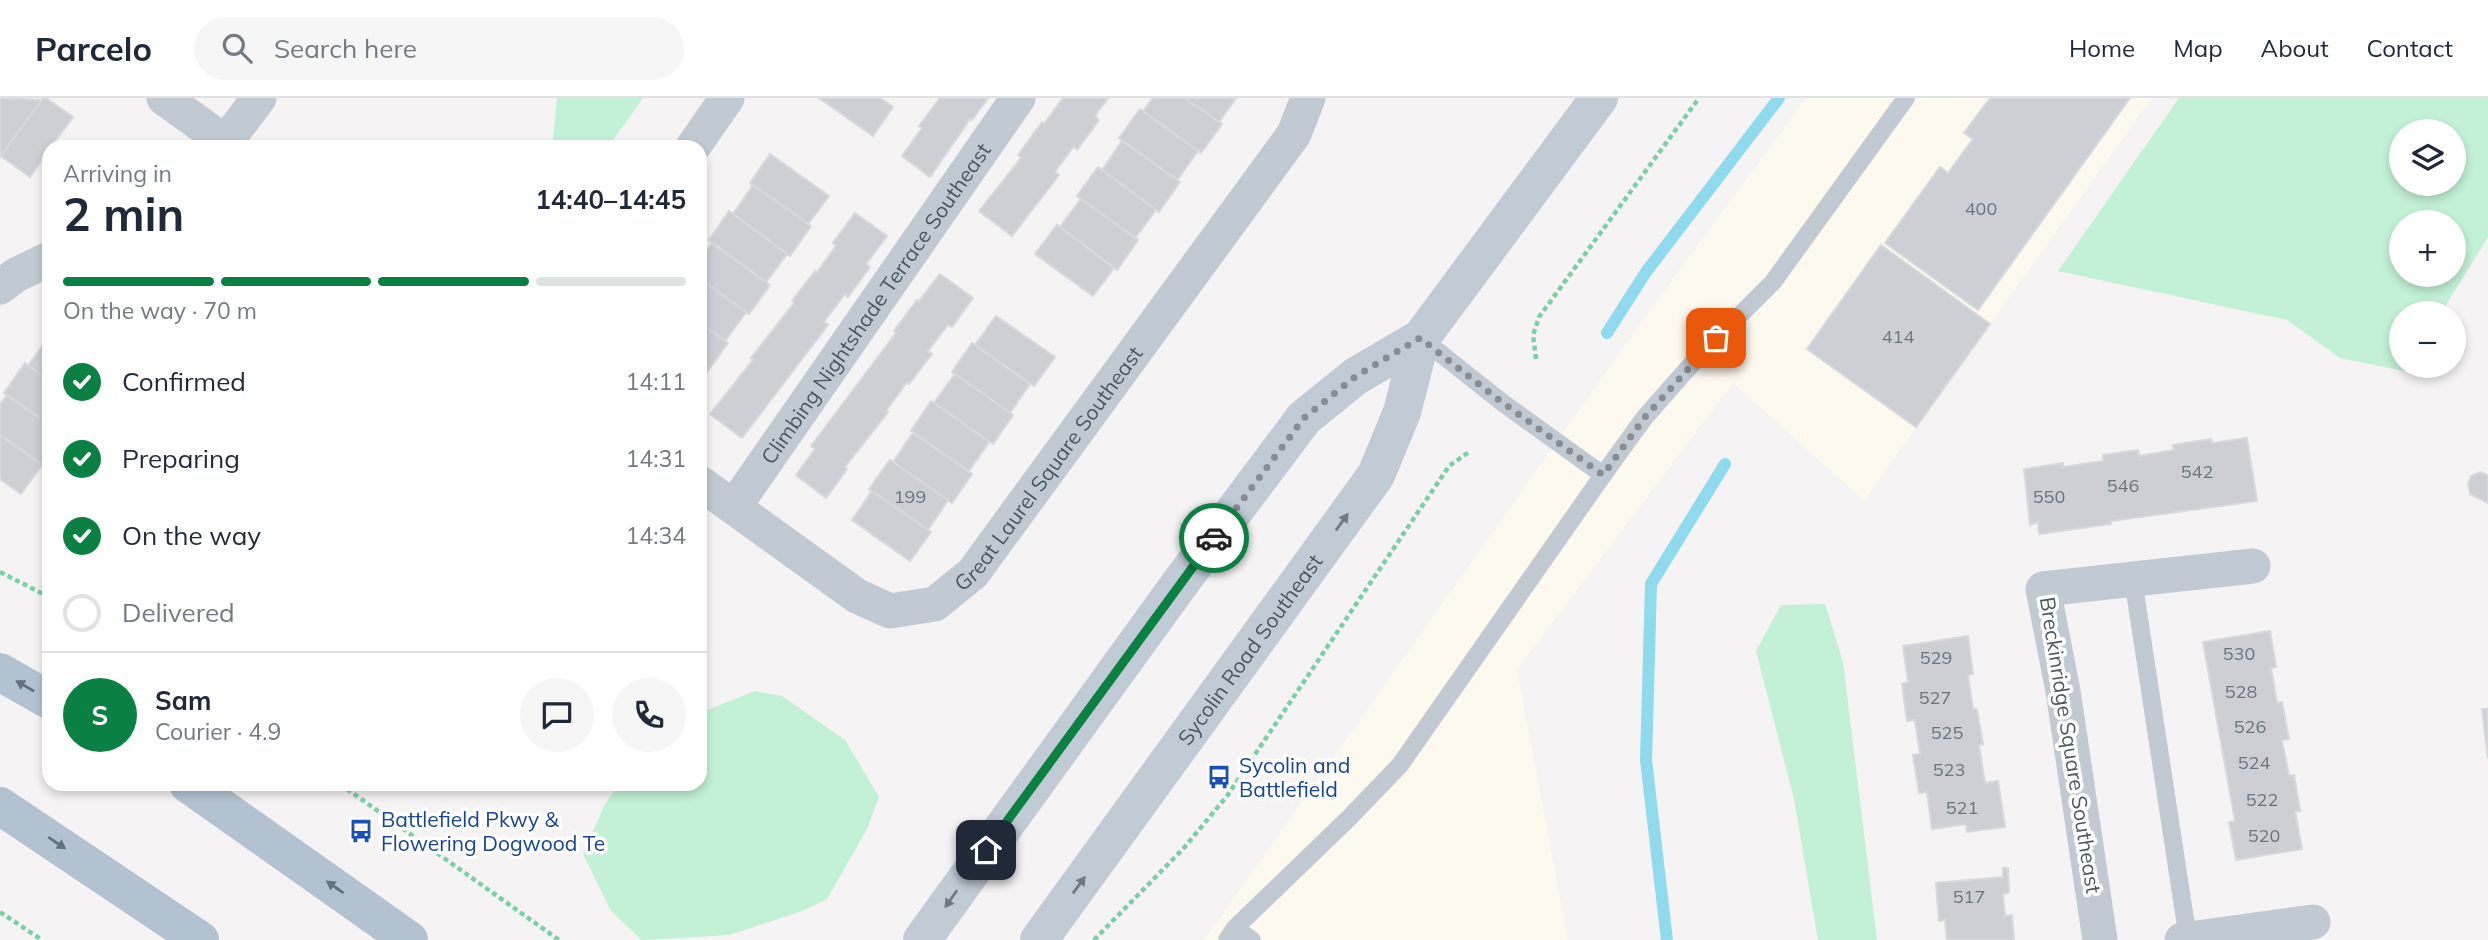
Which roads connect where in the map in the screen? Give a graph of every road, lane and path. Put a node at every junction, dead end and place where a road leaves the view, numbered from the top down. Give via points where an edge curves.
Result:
1 (164, 98) edge
2 (260, 98) edge
3 (727, 98) edge
4 (1018, 98) edge
5 (1308, 98) edge
6 (1599, 98) edge
7 (1699, 98) edge
8 (1906, 98) edge
9 (219, 140) edge
10 (231, 140) edge
11 (698, 140) edge
12 (42, 262) edge
13 (0, 287) edge
14 (1420, 338) junction
15 (1536, 359) dead end
16 (1469, 452) dead end
17 (1603, 475) junction
18 (707, 488) edge
19 (734, 507) junction
20 (2253, 566) dead end
21 (0, 572) edge
22 (2133, 579) junction
23 (42, 593) edge
24 (0, 672) edge
25 (42, 696) edge
26 (208, 791) edge
27 (350, 791) edge
28 (0, 806) edge
29 (0, 912) edge
30 (2313, 922) dead end
31 (1231, 934) edge
32 (2188, 939) edge
33 (42, 940) edge
34 (200, 940) edge
35 (409, 940) edge
36 (559, 940) edge
37 (922, 940) edge
38 (1039, 940) edge
39 (1094, 940) edge
40 (1252, 940) edge
41 (2100, 940) edge
42 (2182, 940) edge

1 - 9 street
2 - 10 street
3 - 11 street
4 - 19 street, Climbing Nightshade Terrace Southeast
5 - 19 street, Great Laurel Square Southeast via 1294,134 973,573 935,604 890,611 857,596
6 - 14 main road, Sycolin Road Southeast
7 - 15 path via 1539,317 1533,335
8 - 17 lane via 1773,282 1645,417
12 - 13 street
14 - 17 lane
14 -> 37 main road, Sycolin Road Southeast via 1356,376 1304,418
38 -> 14 main road, Sycolin Road Southeast via 1376,475 1402,412
16 - 39 path via 1449,466 1227,796 1183,849
17 - 31 lane via 1400,765
18 - 19 street, Great Laurel Square Southeast
20 - 22 street, Breckinridge Square Southeast
21 - 23 path
22 - 32 lane
22 - 41 street, Breckinridge Square Southeast via 2043,589
25 -> 24 main road
35 -> 26 main road
27 - 36 path
28 -> 34 main road
29 - 33 path
30 - 32 street
31 - 40 lane
32 - 42 street

